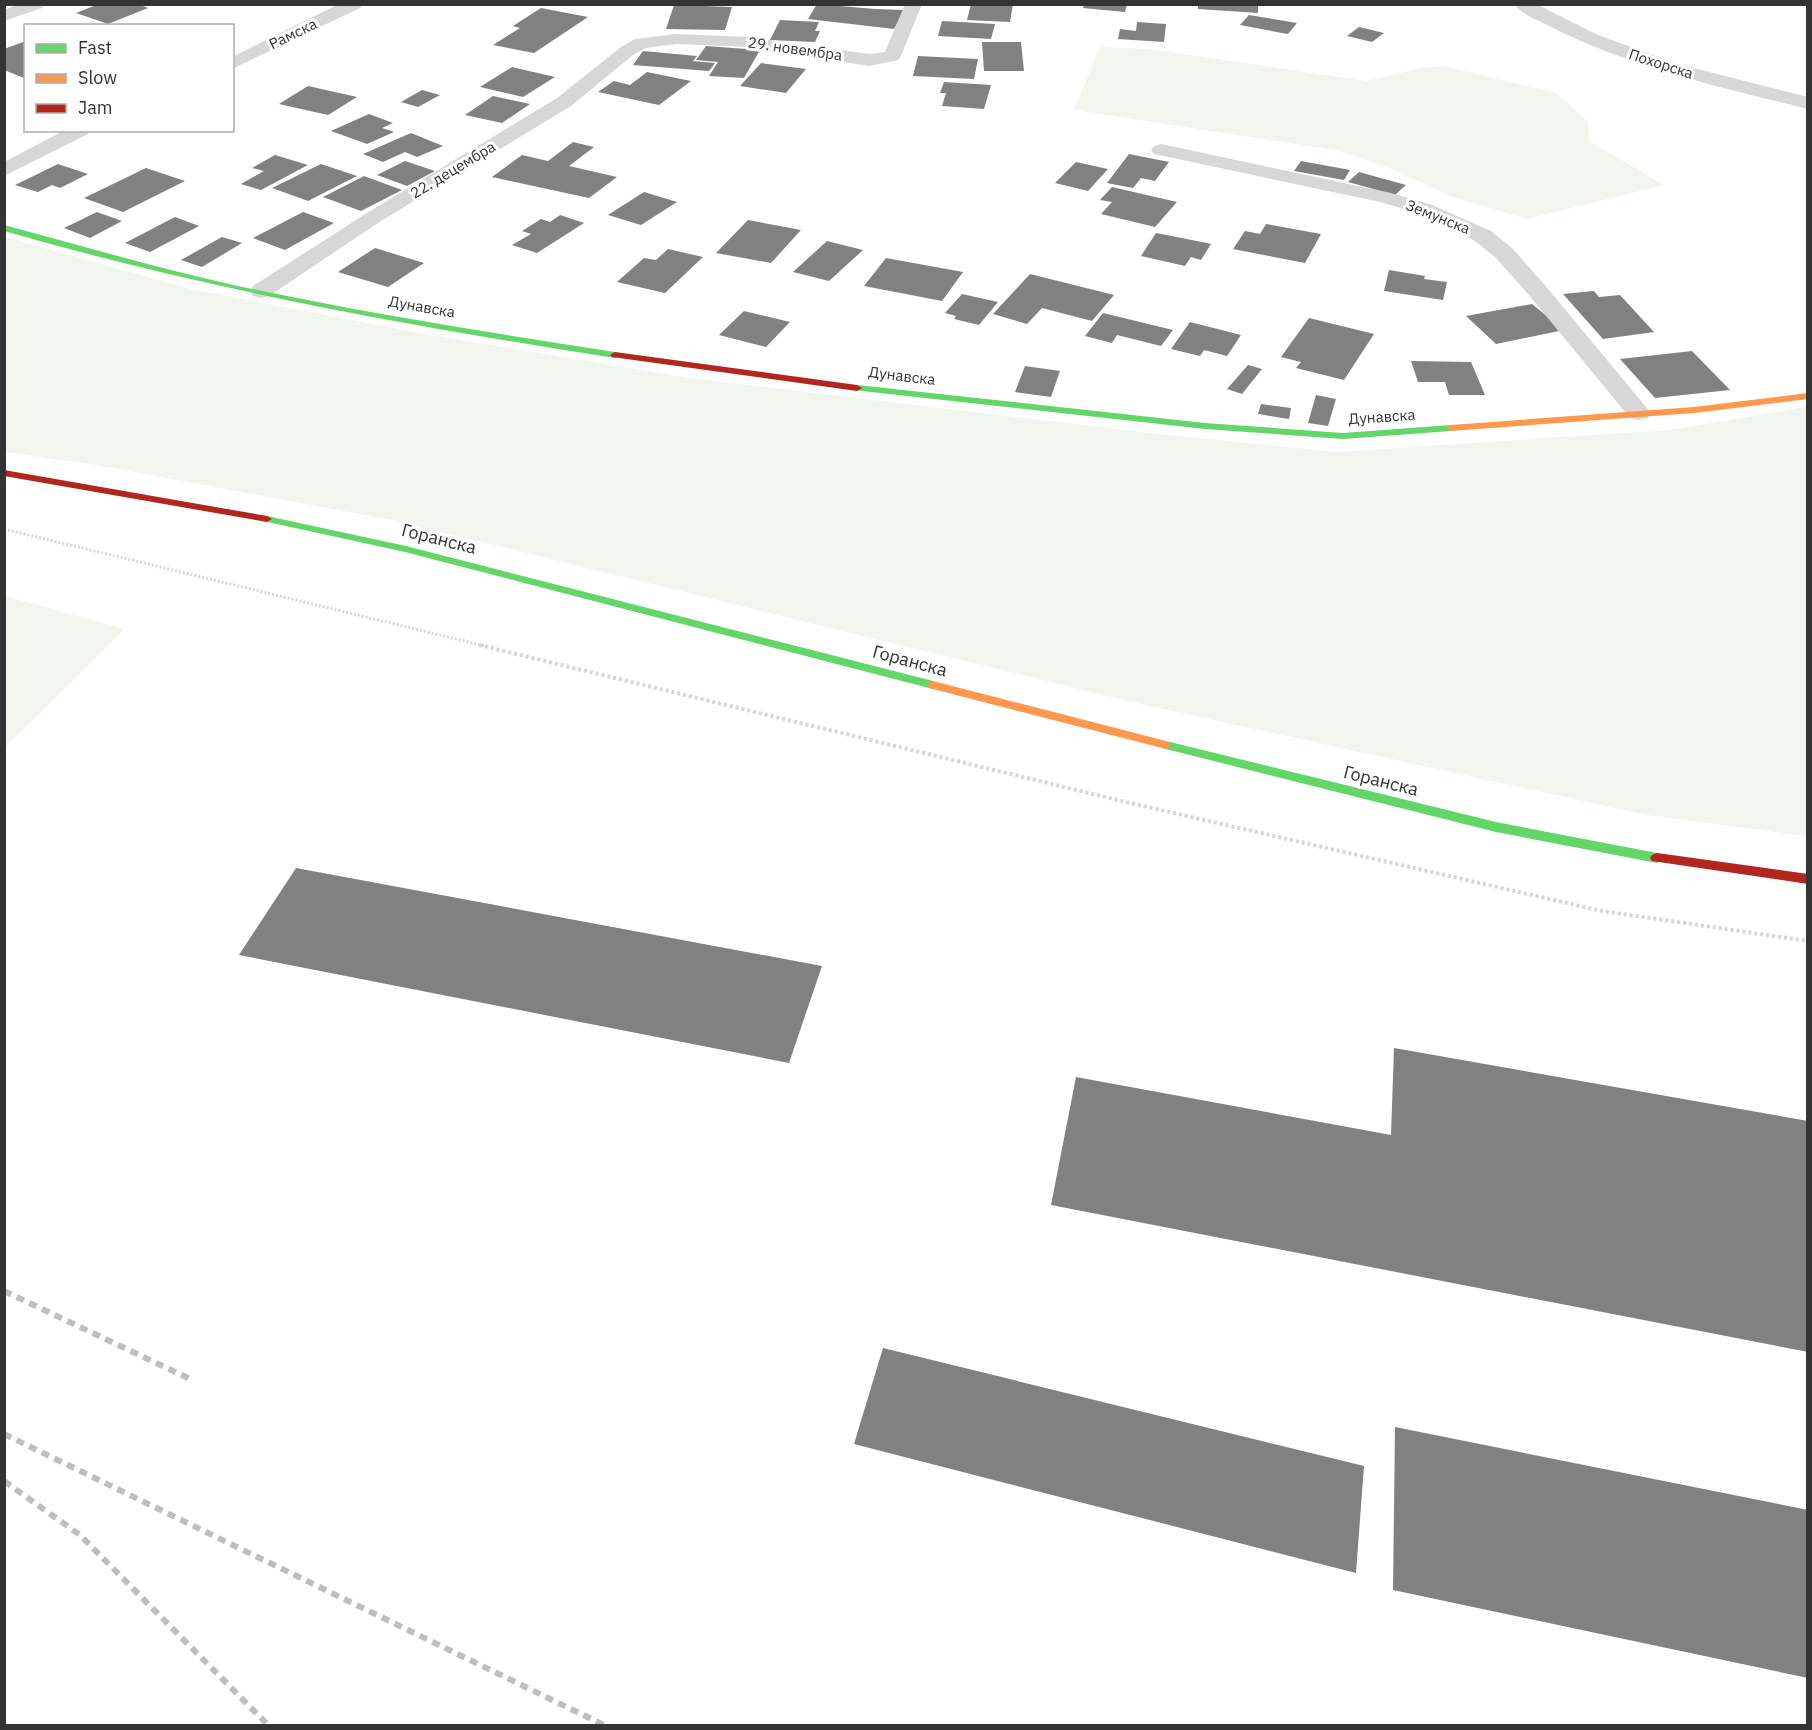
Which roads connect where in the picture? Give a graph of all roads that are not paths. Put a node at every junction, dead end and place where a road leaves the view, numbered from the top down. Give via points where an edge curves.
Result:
1 (36, 4) edge
2 (354, 4) edge
3 (914, 4) edge
4 (1522, 4) edge
5 (4, 16) edge
6 (641, 43) joint
7 (234, 63) edge
8 (1808, 103) edge
9 (77, 132) edge
10 (1161, 150) dead end
11 (4, 170) edge
12 (4, 228) edge
13 (261, 291) junction
14 (1808, 396) edge
15 (1639, 413) junction
16 (4, 473) edge
17 (1808, 879) edge

1 - 5 street
2 - 7 street, Рамска
3 - 6 street, 29. новембра via 892,56 884,59 750,42 676,39
4 - 8 street, Похорска via 1593,40 1635,56
6 - 13 street, 22. децембра via 564,102
9 - 11 street
10 - 15 street, Земунска via 1384,197 1425,209 1483,236 1536,289
12 - 13 street, Дунавска via 69,248
13 - 15 street, Дунавска via 405,321 723,371 1217,428 1343,436
14 - 15 street, Дунавска
16 - 17 street, Горанска via 273,520 406,549 1496,827 1685,863

